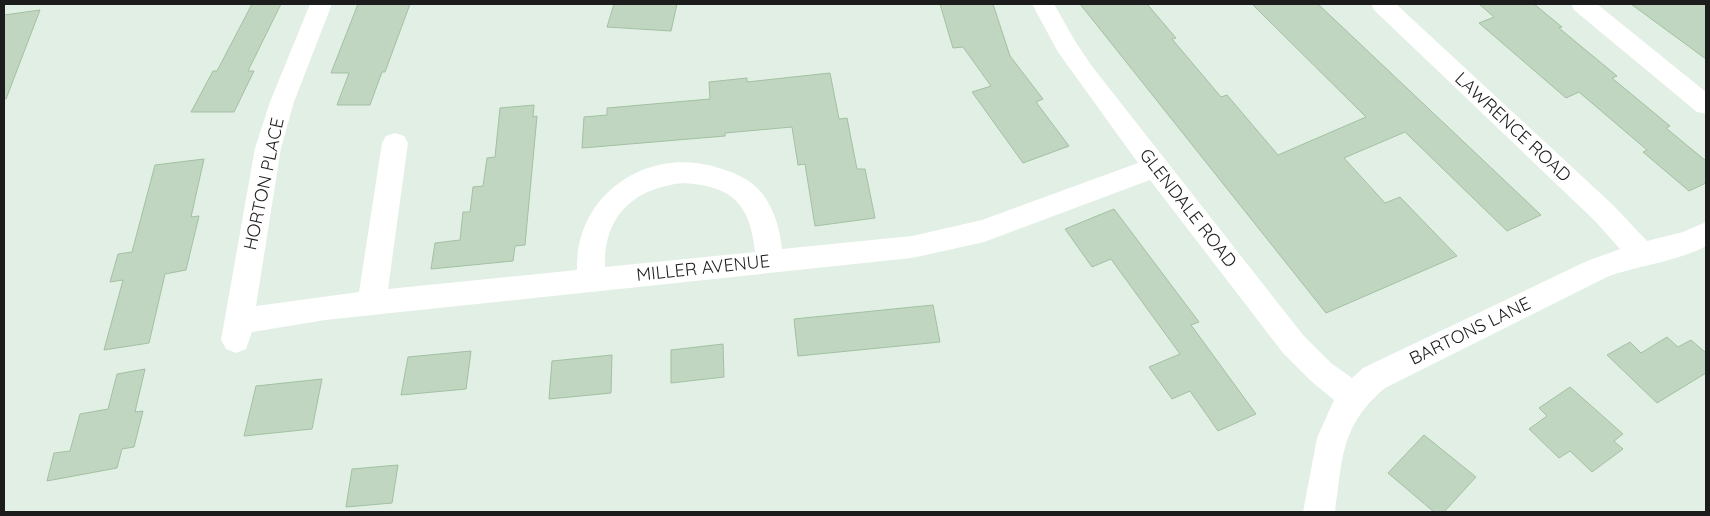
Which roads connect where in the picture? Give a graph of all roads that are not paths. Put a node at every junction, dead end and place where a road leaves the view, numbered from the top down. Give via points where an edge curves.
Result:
1 (321, 4) edge
2 (1043, 4) edge
3 (1382, 4) edge
4 (1582, 4) edge
5 (1706, 106) edge
6 (395, 143) dead end
7 (1155, 167) junction
8 (1706, 233) edge
9 (1642, 254) junction
10 (770, 262) junction
11 (592, 280) junction
12 (372, 303) junction
13 (238, 331) joint
14 (1352, 396) junction
15 (1320, 512) edge

1 - 13 street, HORTON PLACE via 282,102 268,148
2 - 7 street, GLENDALE ROAD via 1083,71
3 - 9 street, LAWRENCE ROAD via 1610,219
4 - 5 street
6 - 12 street
7 - 10 street, MILLER AVENUE via 961,238 912,247
7 - 14 street, GLENDALE ROAD via 1293,344
8 - 9 street, BARTONS LANE via 1689,242
9 - 14 street, BARTONS LANE via 1597,269 1374,378
10 - 11 street, MILLER AVENUE
10 - 11 street via 760,212 743,191 717,178 683,174 651,178 637,184 612,205 595,232 590,264
11 - 12 street, MILLER AVENUE
12 - 13 street, MILLER AVENUE
14 - 15 street, BARTONS LANE via 1338,421 1328,450

